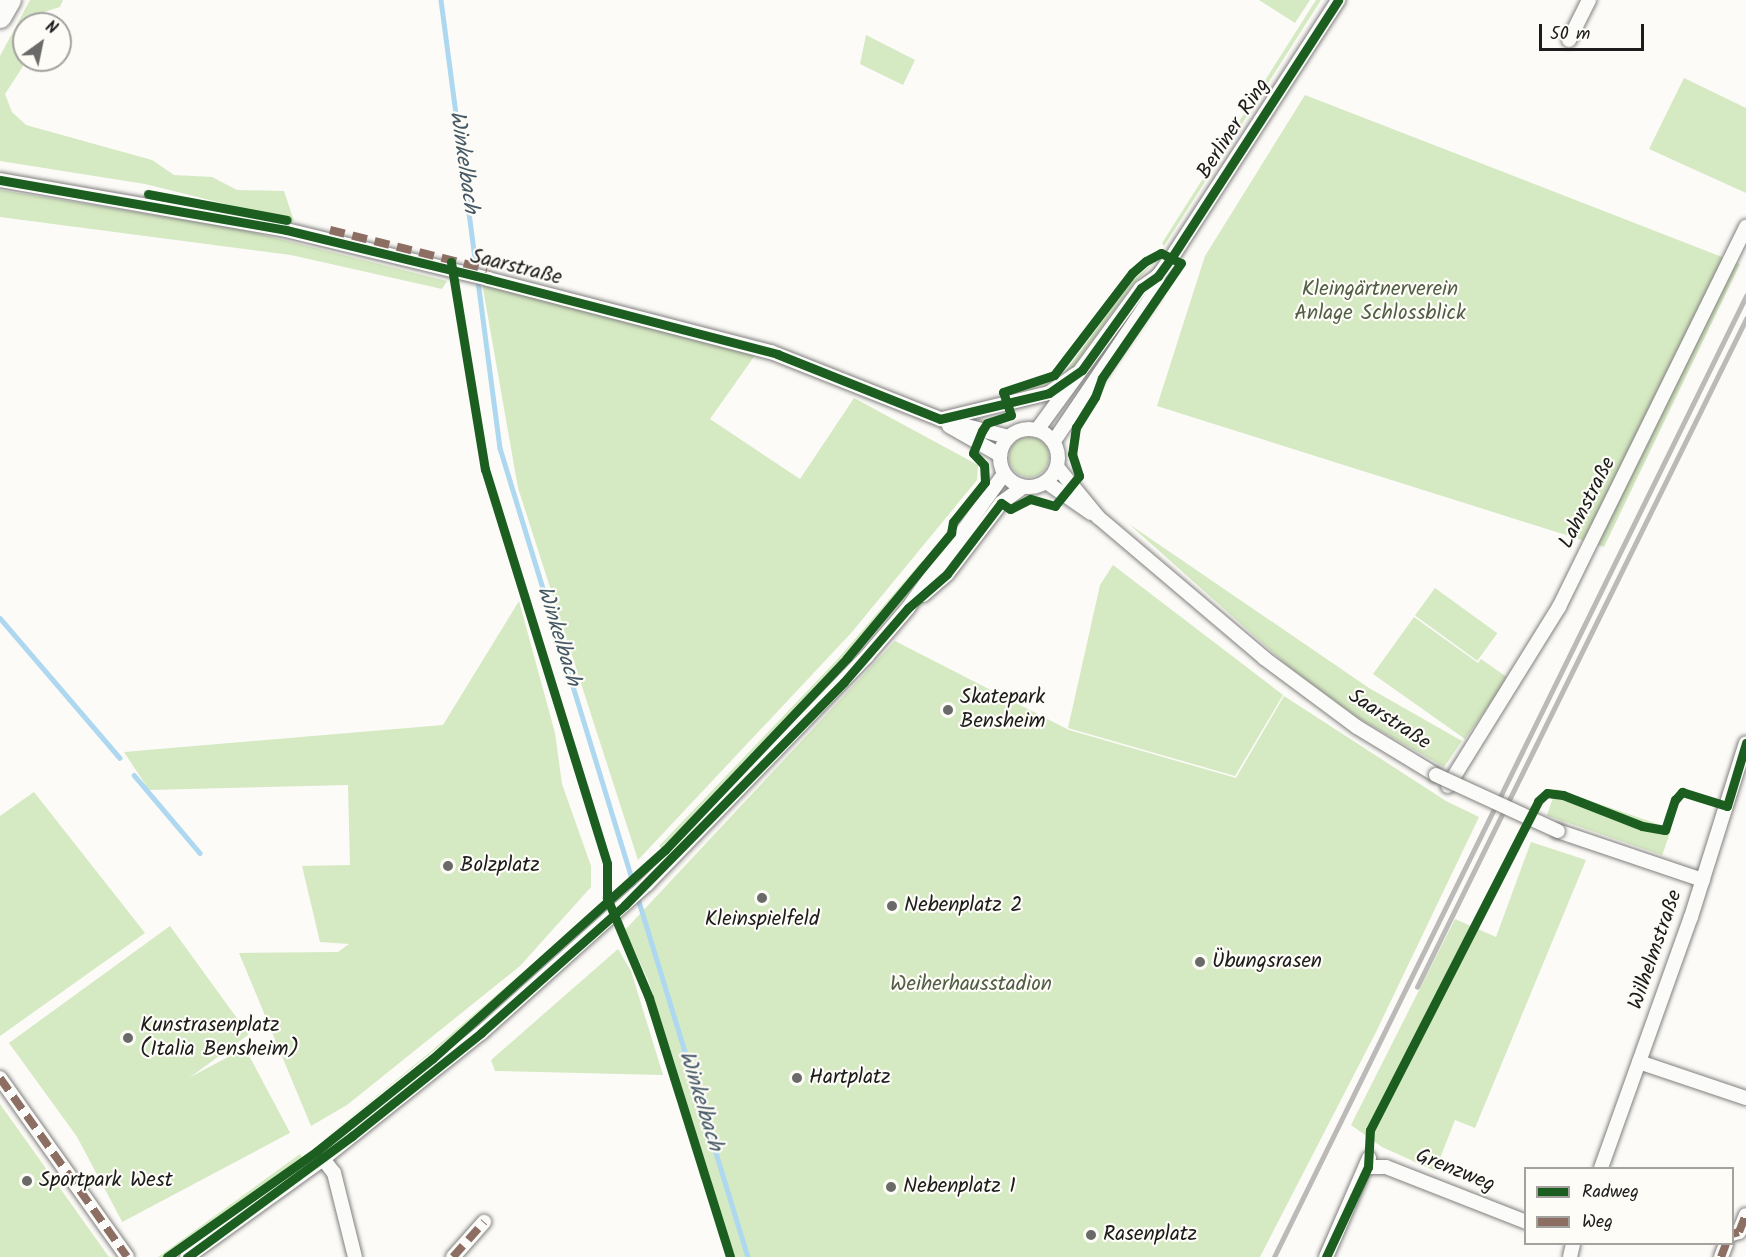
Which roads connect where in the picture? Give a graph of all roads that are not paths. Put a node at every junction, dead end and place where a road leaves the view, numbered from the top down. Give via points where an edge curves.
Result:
1 (10, 0) edge
2 (1338, 0) edge
3 (1589, 0) edge
4 (0, 17) edge
5 (1569, 40) dead end
6 (0, 180) edge
7 (1746, 227) edge
8 (1158, 276) junction
9 (1082, 370) junction
10 (940, 419) junction
11 (1037, 430) junction
12 (1008, 437) junction
13 (1054, 441) junction
14 (999, 455) junction
15 (1057, 467) junction
16 (1004, 474) junction
17 (1046, 482) junction
18 (1023, 486) junction
19 (1098, 517) junction
20 (908, 608) junction
21 (1746, 743) edge
22 (1448, 786) dead end
23 (1703, 880) junction
24 (1639, 1062) junction
25 (0, 1078) edge
26 (1746, 1098) edge
27 (323, 1159) junction
28 (1601, 1167) edge
29 (1746, 1215) edge
30 (1524, 1221) edge
31 (484, 1222) dead end
32 (1739, 1234) edge
33 (127, 1257) edge
34 (187, 1257) edge
35 (356, 1257) edge
36 (453, 1257) edge
37 (1326, 1257) edge

1 - 4 highway
2 - 8 street, Berliner Ring
3 - 5 street
6 - 10 street, Saarstraße via 286,230 488,279 777,354
7 - 22 street, Lahnstraße via 1559,607
8 - 9 street, Berliner Ring via 1140,288
8 - 13 street, Berliner Ring via 1153,295
9 - 10 street via 1049,393
9 - 11 street, Berliner Ring
10 - 12 street, Saarstraße
10 - 14 street, Saarstraße
11 - 12 street via 1026,429
11 - 13 street
12 - 14 street
13 - 15 street
14 - 16 street
15 - 17 street
15 - 19 street, Saarstraße
16 - 18 street
16 - 20 street
17 - 18 street
17 - 19 street, Saarstraße
18 - 20 street via 1001,503 946,574
19 - 23 street, Saarstraße, bridge via 1264,658 1357,727 1436,775 1558,831
20 - 27 street via 844,682 625,905 481,1033
21 - 23 street, Wilhelmstraße
23 - 24 street, Wilhelmstraße
24 - 26 street
24 - 28 street, Wilhelmstraße
25 - 33 street
27 - 34 street
27 - 35 street via 334,1173
29 - 32 street
30 - 37 street, Grenzweg via 1369,1162
31 - 36 street

